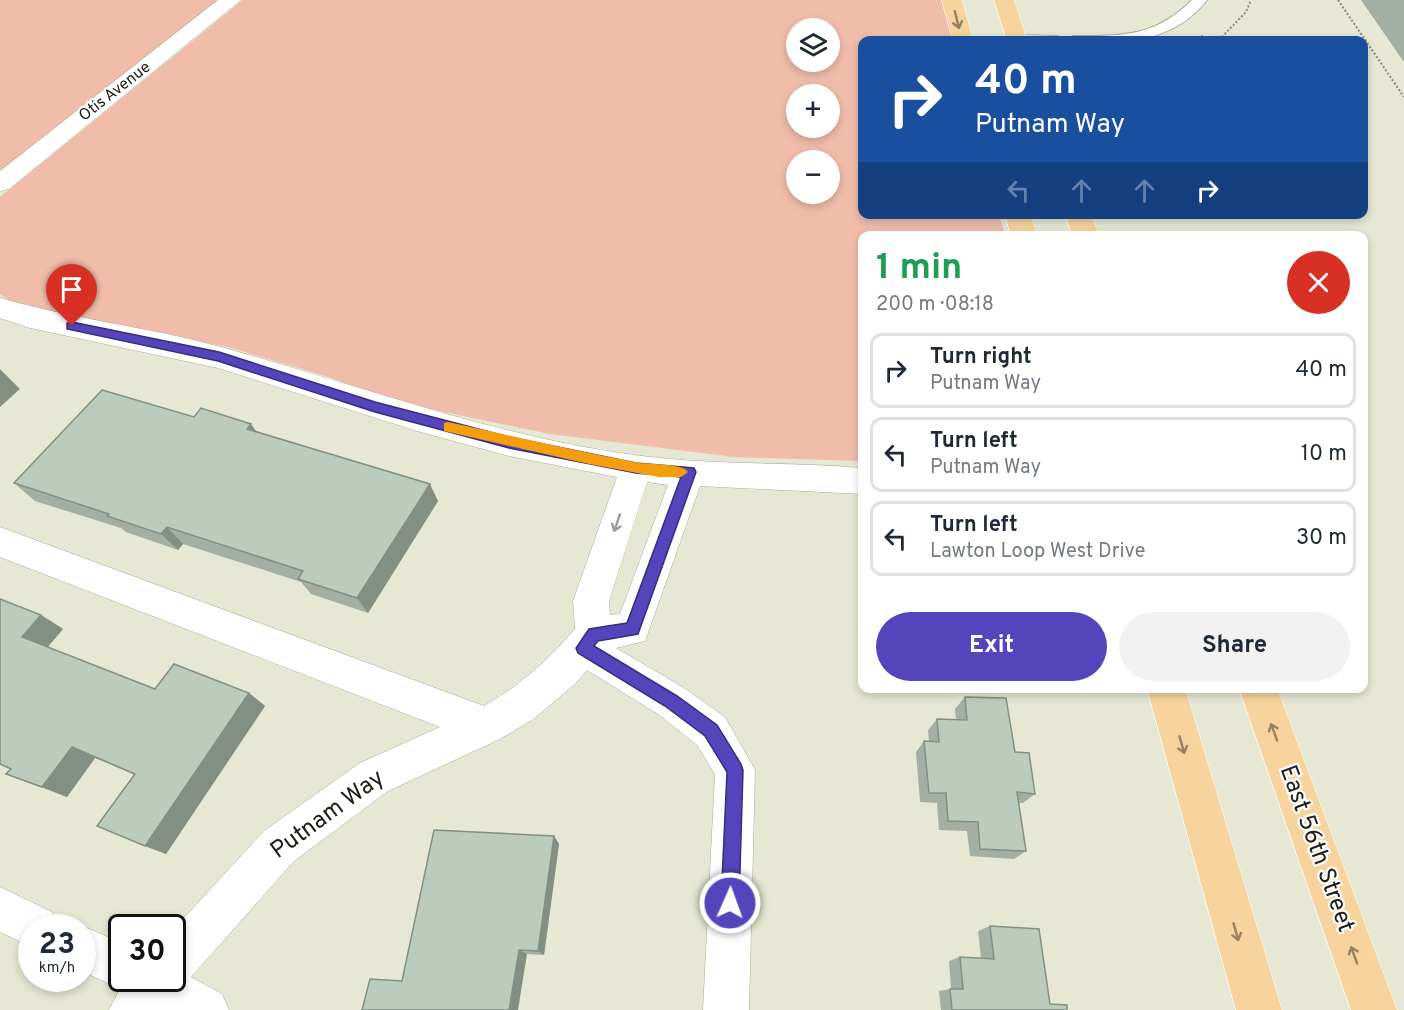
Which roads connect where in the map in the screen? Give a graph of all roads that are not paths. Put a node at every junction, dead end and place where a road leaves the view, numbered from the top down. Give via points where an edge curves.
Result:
1 (231, 0) edge
2 (952, 0) edge
3 (1004, 0) edge
4 (1200, 0) edge
5 (962, 36) edge
6 (1016, 36) edge
7 (1145, 36) edge
8 (0, 183) edge
9 (0, 308) edge
10 (636, 468) junction
11 (689, 472) junction
12 (858, 481) edge
13 (0, 542) edge
14 (589, 641) junction
15 (1167, 693) edge
16 (1260, 693) edge
17 (486, 726) junction
18 (0, 909) edge
19 (18, 918) edge
20 (186, 941) edge
21 (171, 992) edge
22 (206, 1010) edge
23 (726, 1010) edge
24 (1259, 1010) edge
25 (1374, 1010) edge

1 - 8 street, Otis Avenue
2 -> 5 main road
3 - 6 main road
4 - 7 lane via 1163,32
9 - 10 street via 30,318 219,357 417,419 509,443
10 - 11 street
10 -> 14 street via 591,601
11 - 12 street
11 - 14 street via 632,629
13 - 17 street
14 - 17 street, Putnam Way via 536,695
14 - 23 street via 711,731 735,770
15 -> 24 main road
25 -> 16 main road, East 56th Street
17 - 20 street, Putnam Way via 374,777 279,846
18 - 19 street
21 - 22 street

